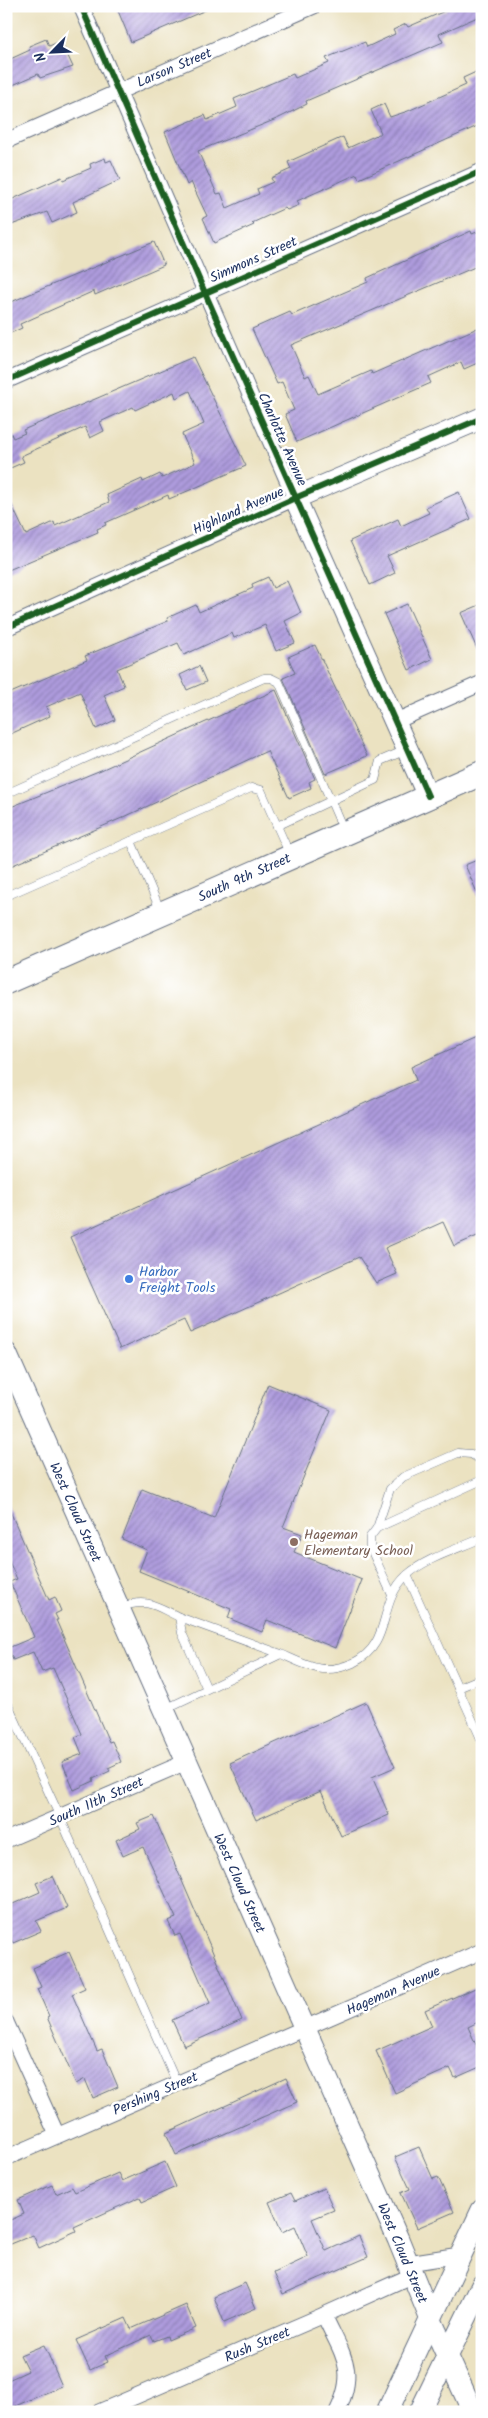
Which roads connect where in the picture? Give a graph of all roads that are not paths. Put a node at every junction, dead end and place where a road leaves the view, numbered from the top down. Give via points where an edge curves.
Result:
1 (80, 6) edge
2 (314, 6) edge
3 (116, 91) junction
4 (6, 141) edge
5 (482, 172) edge
6 (205, 293) junction
7 (6, 381) edge
8 (482, 418) edge
9 (296, 498) junction
10 (6, 628) edge
11 (482, 682) edge
12 (394, 722) junction
13 (407, 749) junction
14 (482, 773) edge
15 (6, 794) edge
16 (428, 796) junction
17 (331, 800) junction
18 (277, 826) junction
19 (345, 832) junction
20 (131, 841) junction
21 (291, 856) junction
22 (6, 896) edge
23 (162, 913) junction
24 (6, 982) edge
25 (6, 1353) edge
26 (482, 1462) edge
27 (482, 1480) edge
28 (377, 1528) junction
29 (482, 1538) edge
30 (407, 1575) junction
31 (392, 1595) junction
32 (118, 1608) junction
33 (179, 1617) junction
34 (281, 1654) junction
35 (482, 1678) edge
36 (458, 1688) junction
37 (207, 1689) junction
38 (6, 1700) edge
39 (163, 1710) junction
40 (482, 1741) edge
41 (186, 1762) junction
42 (60, 1817) junction
43 (6, 1840) edge
44 (482, 1951) edge
45 (6, 2022) edge
46 (305, 2029) junction
47 (177, 2084) junction
48 (57, 2135) junction
49 (6, 2158) edge
50 (482, 2210) edge
51 (460, 2255) junction
52 (411, 2269) junction
53 (482, 2285) edge
54 (324, 2316) junction
55 (431, 2320) junction
56 (447, 2356) junction
57 (99, 2412) edge
58 (337, 2412) edge
59 (387, 2412) edge
60 (420, 2412) edge
61 (473, 2412) edge

1 - 3 street, Charlotte Avenue
2 - 3 street, Larson Street
3 - 4 street, Larson Street
3 - 6 street, Charlotte Avenue
5 - 6 street, Simmons Street
6 - 7 street, Simmons Street
6 - 9 street, Charlotte Avenue
8 - 9 main road, Highland Avenue
9 - 10 street, Highland Avenue
9 - 12 main road, Charlotte Avenue
11 - 12 street
12 - 13 main road, Charlotte Avenue
13 - 16 main road, Charlotte Avenue
13 - 17 lane via 380,761 375,780
14 - 16 main road, South 9th Street
15 - 17 lane via 264,678 271,678 279,682
16 - 19 main road, South 9th Street
17 - 18 lane
17 - 19 lane
18 - 20 lane via 262,790 251,788
18 - 21 lane
19 - 21 main road, South 9th Street
20 - 22 lane
20 - 23 lane
21 - 23 main road, South 9th Street
23 - 24 main road, South 9th Street
25 - 32 main road, West Cloud Street
26 - 28 lane via 471,1454 458,1453 403,1477 390,1489
27 - 28 lane
28 - 31 lane via 370,1537 370,1547
29 - 30 lane
30 - 31 lane
30 - 36 lane
31 - 34 lane via 373,1649 364,1657 342,1667 318,1670
32 - 33 lane via 148,1602
32 - 39 main road, West Cloud Street
33 - 34 lane
33 - 37 lane via 182,1633
34 - 37 lane
35 - 36 lane
36 - 40 lane
37 - 39 lane
38 - 42 lane
39 - 41 main road, West Cloud Street
41 - 42 street, South 11th Street
41 - 46 main road, West Cloud Street
42 - 43 street, South 11th Street
42 - 47 lane
44 - 46 street, Hageman Avenue
45 - 48 street
46 - 47 street, Pershing Street
46 - 52 main road, West Cloud Street
47 - 48 street, Pershing Street
48 - 49 street, Pershing Street
50 - 51 main road
51 - 52 street, Rush Street
51 - 55 main road
52 - 54 street, Rush Street
52 - 55 main road, West Cloud Street
53 - 56 main road
54 - 57 street, Rush Street
54 - 58 street via 348,2370 347,2392
55 - 56 main road, West Cloud Street
55 - 59 main road
56 - 60 main road
56 - 61 main road, West Cloud Street

